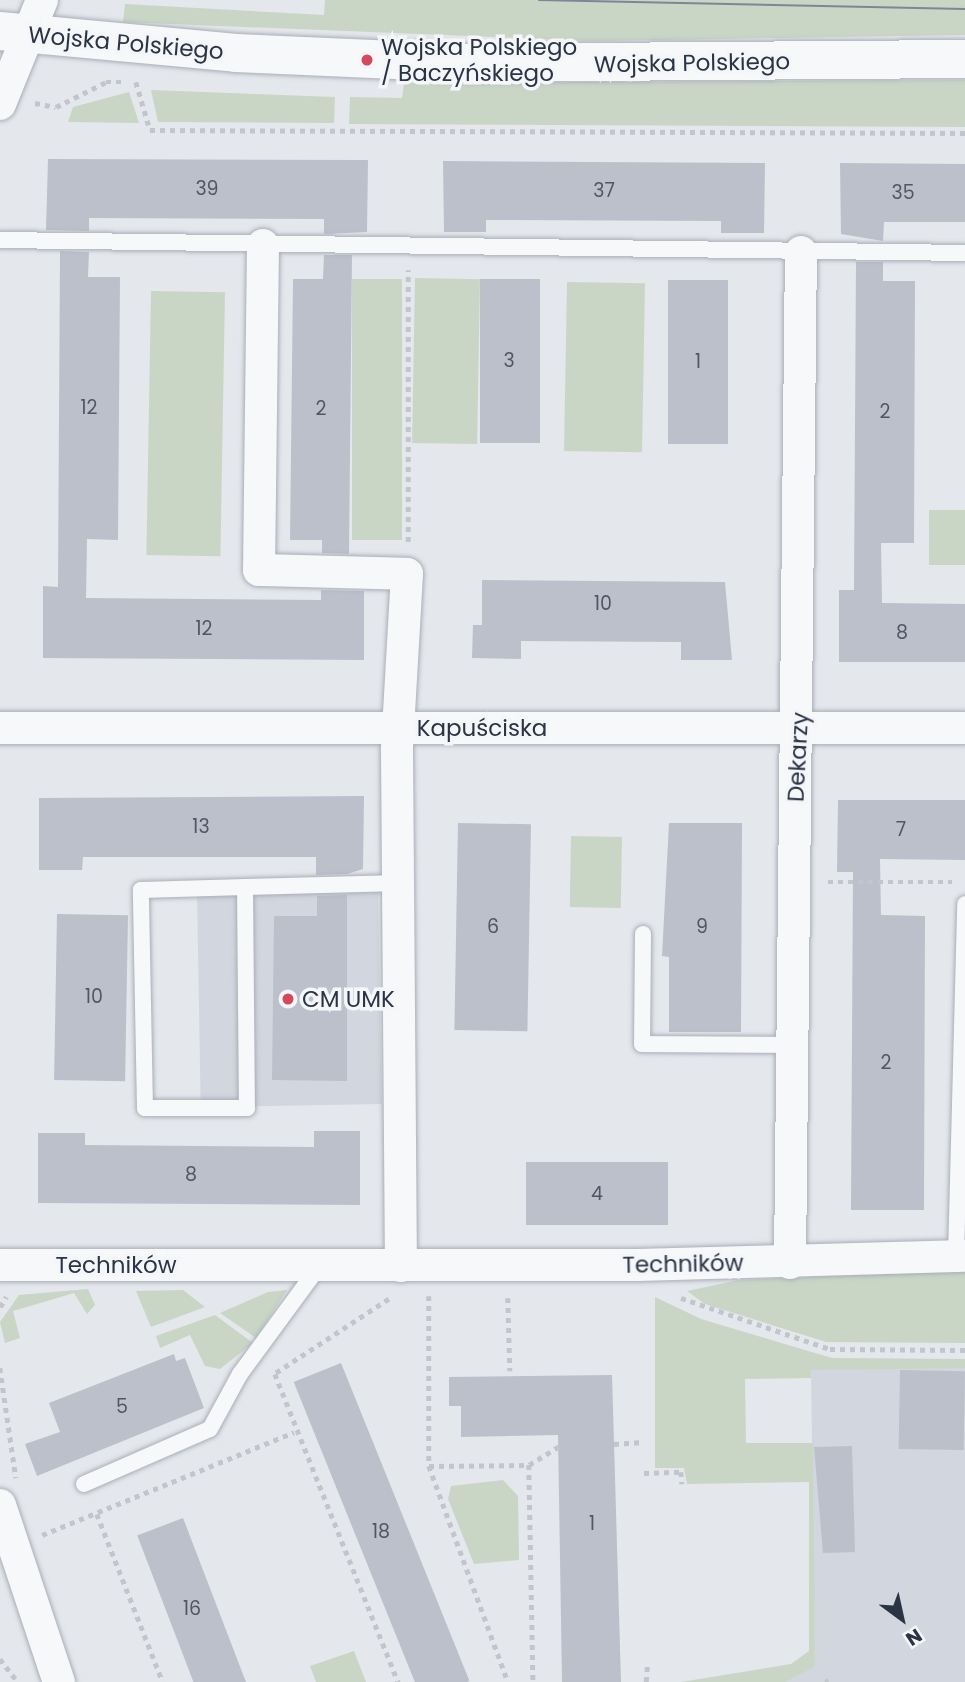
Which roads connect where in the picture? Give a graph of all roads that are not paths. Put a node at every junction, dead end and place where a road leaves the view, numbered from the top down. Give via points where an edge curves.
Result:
1 (42, 0) edge
2 (13, 33) edge
3 (965, 59) edge
4 (1, 100) edge
5 (0, 240) edge
6 (263, 246) junction
7 (801, 252) junction
8 (965, 253) edge
9 (800, 726) junction
10 (0, 728) edge
11 (398, 728) junction
12 (965, 728) edge
13 (400, 883) junction
14 (245, 887) junction
15 (965, 904) edge
16 (643, 934) dead end
17 (793, 1045) junction
18 (962, 1069) edge
19 (960, 1256) edge
20 (790, 1263) junction
21 (0, 1265) edge
22 (320, 1265) junction
23 (400, 1279) junction
24 (84, 1484) dead end
25 (10, 1498) edge
26 (55, 1681) edge

1 - 2 street
2 - 3 street, Wojska Polskiego via 464,63
2 - 4 street
5 - 6 lane
6 - 7 lane
6 - 11 street via 259,570 407,574
7 - 8 lane
7 - 9 street, Dekarzy
9 - 11 street, Kapuściska
9 - 12 street, Kapuściska
9 - 17 street, Dekarzy
10 - 11 street, Kapuściska
11 - 13 street
13 - 14 lane
13 - 23 street
14 - 14 lane via 247,1108 145,1108 141,890
15 - 18 lane
16 - 17 lane via 642,1044
17 - 20 street, Dekarzy
18 - 19 lane
19 - 20 street, Techników
20 - 23 street, Techników
21 - 22 street, Techników
22 - 23 street, Techników
22 - 24 lane via 240,1374 210,1429
25 - 26 street

